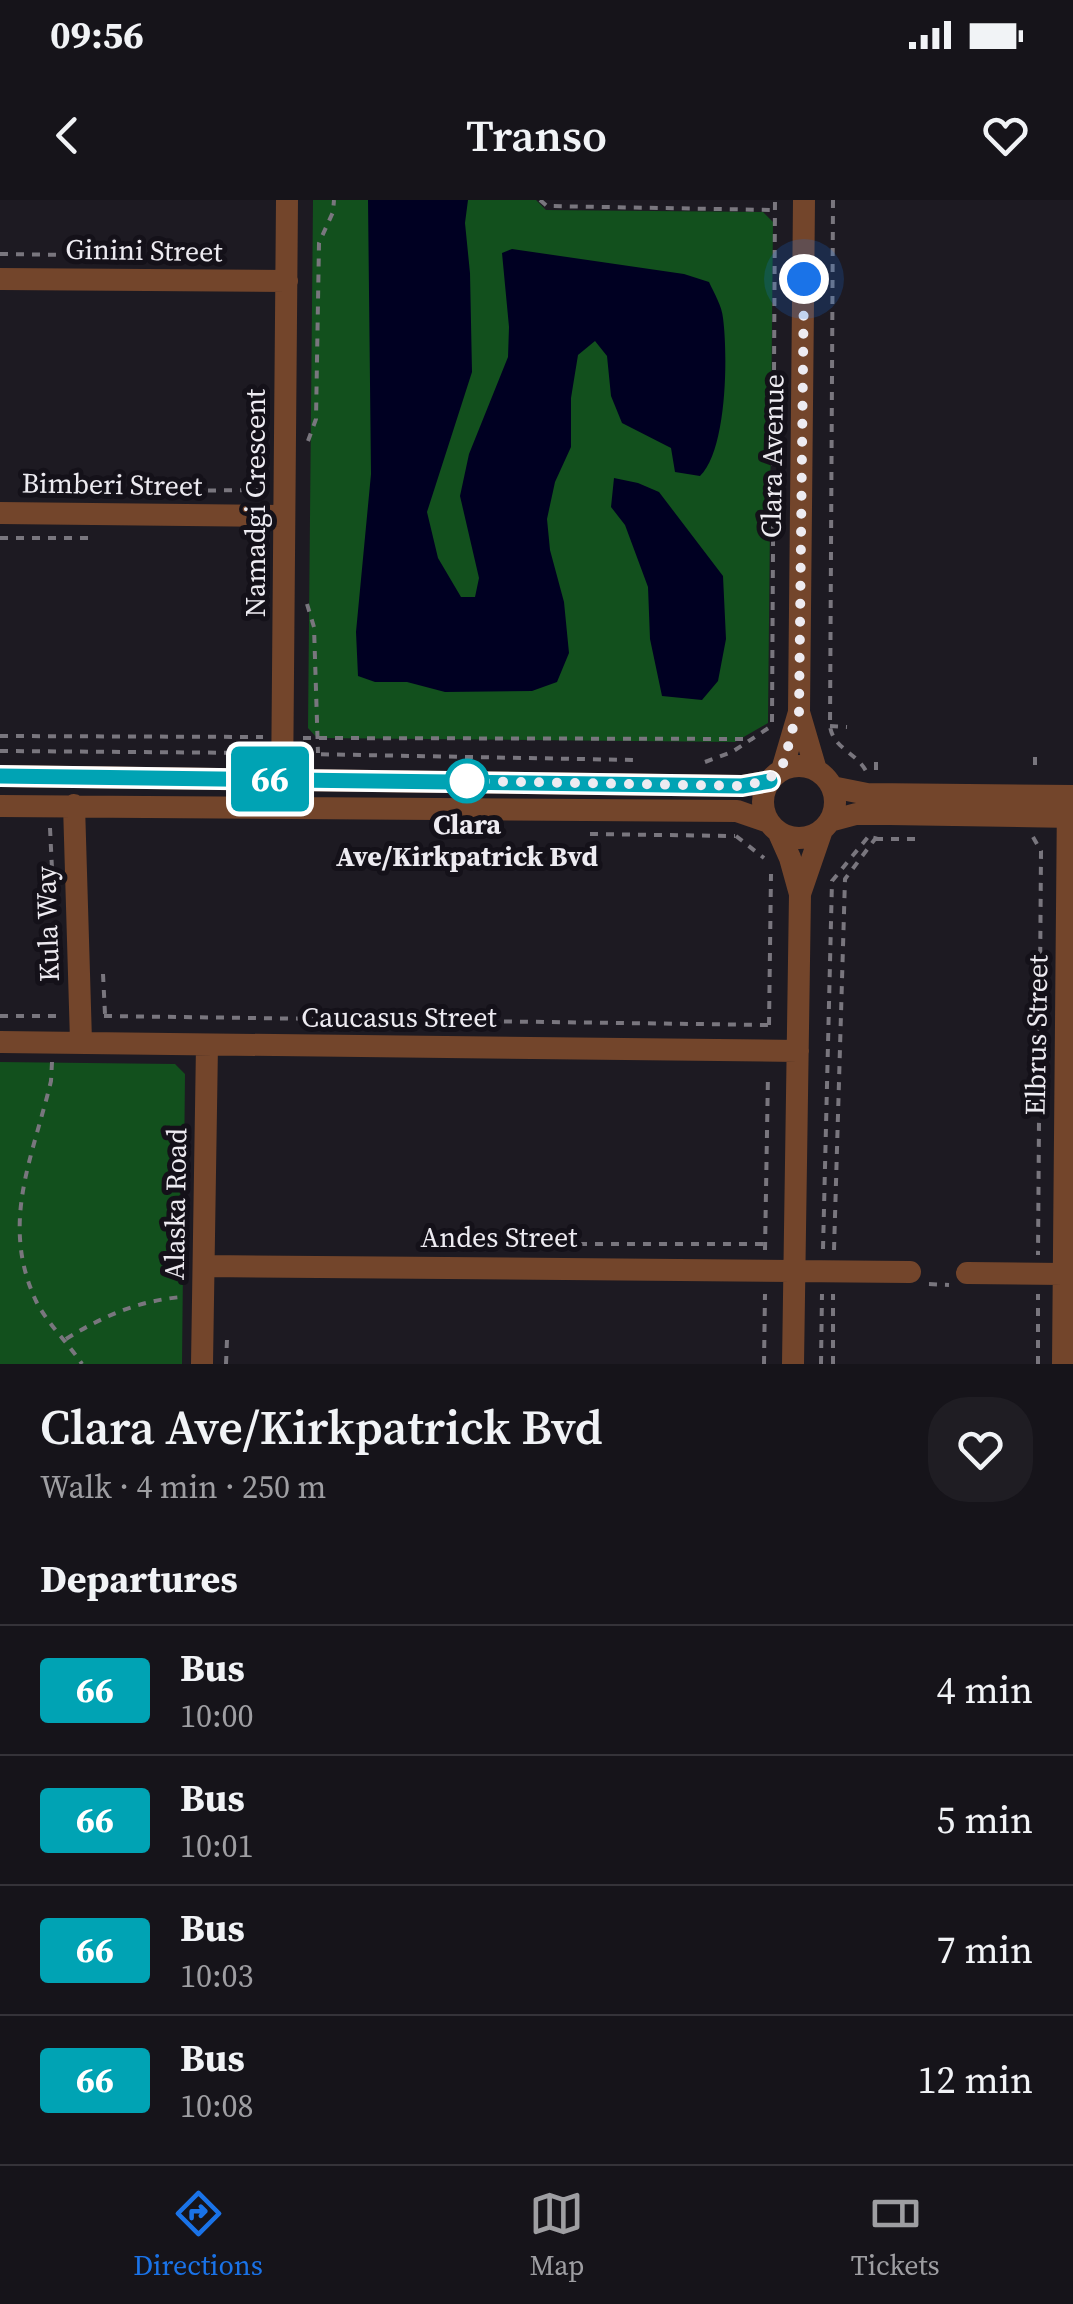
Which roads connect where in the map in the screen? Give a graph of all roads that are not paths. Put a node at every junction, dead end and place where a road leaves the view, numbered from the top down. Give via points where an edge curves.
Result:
1 (288, 200) edge
2 (804, 200) edge
3 (0, 278) edge
4 (287, 281) junction
5 (0, 513) edge
6 (284, 516) junction
7 (799, 712) junction
8 (0, 776) edge
9 (776, 776) junction
10 (824, 778) junction
11 (282, 779) junction
12 (876, 804) junction
13 (0, 806) edge
14 (74, 806) junction
15 (282, 806) junction
16 (1071, 807) edge
17 (826, 825) junction
18 (774, 826) junction
19 (800, 894) junction
20 (81, 1041) junction
21 (0, 1042) edge
22 (207, 1045) junction
23 (798, 1051) junction
24 (205, 1266) junction
25 (793, 1271) junction
26 (910, 1272) road end
27 (968, 1272) road end
28 (1064, 1274) junction
29 (202, 1364) edge
30 (793, 1364) edge
31 (1062, 1364) edge

1 - 4 street, Namadgi Crescent
2 - 7 street, Clara Avenue
3 - 4 street, Ginini Street
4 - 6 street, Namadgi Crescent
5 - 6 street, Bimberi Street
6 - 11 street, Namadgi Crescent
7 - 9 street, Clara Avenue
7 - 10 street, Clara Avenue
8 - 11 street
9 - 10 street via 805,766
9 - 11 street via 742,786
9 - 18 street via 763,799
10 - 12 street
10 - 17 street via 836,798
11 - 15 street, Namadgi Crescent
12 - 16 street
12 - 17 street
13 - 14 street
14 - 15 street
14 - 20 street, Kula Way
15 - 18 street via 737,811
16 - 28 street, Elbrus Street
17 - 18 street via 800,838
17 - 19 street
18 - 19 street
19 - 23 street
20 - 21 street, Caucasus Street
20 - 22 street, Caucasus Street
22 - 23 street, Caucasus Street
22 - 24 street, Alaska Road
23 - 25 street
24 - 25 street, Andes Street
24 - 29 street, Alaska Road
25 - 26 street
25 - 30 street
27 - 28 street
28 - 31 street, Elbrus Street

